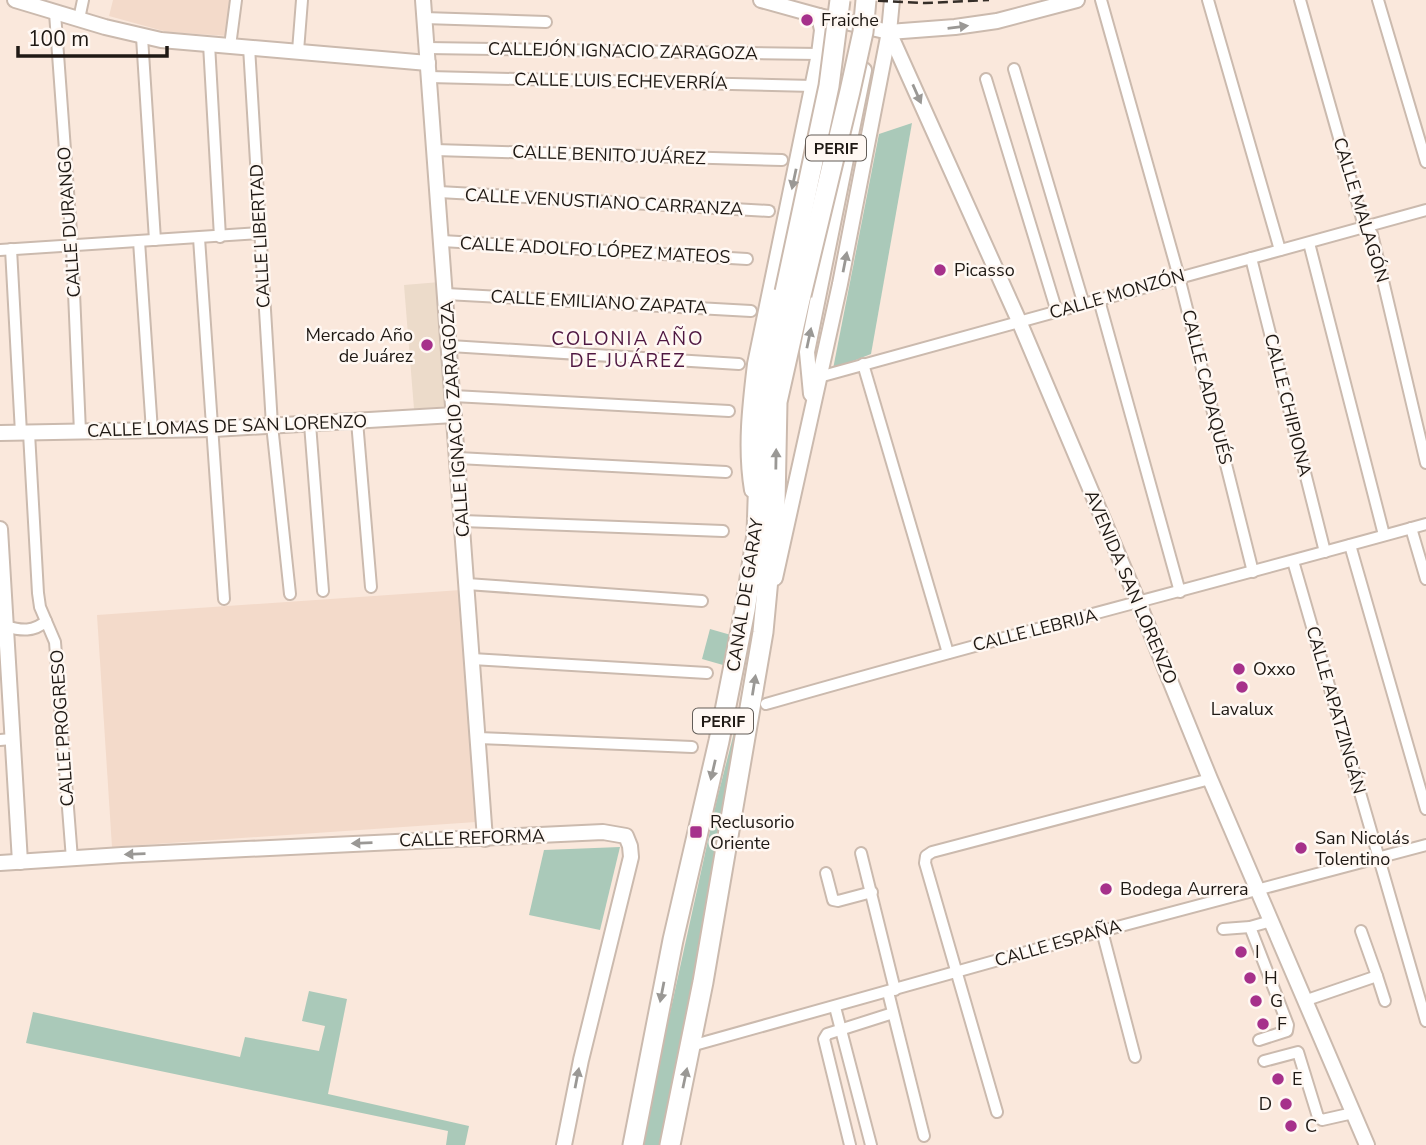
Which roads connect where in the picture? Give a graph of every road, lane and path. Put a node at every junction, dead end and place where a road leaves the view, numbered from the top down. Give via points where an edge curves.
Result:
1 (15, 0) edge
2 (83, 0) edge
3 (236, 0) edge
4 (302, 0) edge
5 (423, 0) edge
6 (761, 0) edge
7 (839, 0) edge
8 (858, 0) edge
9 (866, 0) edge
10 (892, 0) edge
11 (1077, 0) edge
12 (1101, 0) edge
13 (1208, 0) edge
14 (1300, 0) edge
15 (1378, 0) edge
16 (34, 3) edge
17 (55, 13) junction
18 (818, 16) junction
19 (424, 18) junction
20 (79, 19) junction
21 (546, 22) dead end
22 (873, 29) junction
23 (889, 32) junction
24 (142, 37) junction
25 (209, 44) junction
26 (230, 46) junction
27 (249, 47) junction
28 (298, 51) junction
29 (819, 54) junction
30 (428, 62) junction
31 (1014, 69) dead end
32 (986, 79) dead end
33 (812, 91) junction
34 (856, 109) junction
35 (435, 150) junction
36 (782, 160) dead end
37 (1426, 162) edge
38 (439, 192) junction
39 (769, 211) dead end
40 (1426, 212) edge
41 (1368, 226) junction
42 (259, 233) junction
43 (220, 237) junction
44 (199, 238) junction
45 (155, 240) junction
46 (139, 241) junction
47 (442, 241) junction
48 (1309, 243) junction
49 (72, 246) junction
50 (5, 249) edge
51 (1280, 250) junction
52 (1251, 258) junction
53 (747, 259) dead end
54 (1179, 277) junction
55 (446, 294) junction
56 (793, 294) junction
57 (1099, 300) junction
58 (1084, 305) junction
59 (751, 311) dead end
60 (1057, 312) junction
61 (1019, 321) junction
62 (450, 346) junction
63 (739, 363) dead end
64 (863, 364) junction
65 (814, 376) junction
66 (453, 396) junction
67 (729, 411) dead end
68 (454, 415) junction
69 (357, 421) junction
70 (272, 425) junction
71 (310, 425) junction
72 (214, 429) junction
73 (152, 431) junction
74 (80, 432) junction
75 (0, 433) edge
76 (25, 433) junction
77 (458, 458) junction
78 (1426, 463) edge
79 (726, 472) dead end
80 (462, 521) junction
81 (757, 521) junction
82 (1426, 524) edge
83 (1411, 528) junction
84 (0, 529) edge
85 (723, 531) dead end
86 (1384, 535) junction
87 (1350, 545) junction
88 (1325, 552) junction
89 (1293, 561) junction
90 (1254, 572) junction
91 (1426, 579) edge
92 (467, 584) junction
93 (371, 587) dead end
94 (323, 591) dead end
95 (1180, 592) junction
96 (290, 594) dead end
97 (225, 599) dead end
98 (702, 601) dead end
99 (1139, 604) junction
100 (46, 621) junction
101 (6, 626) junction
102 (763, 632) junction
103 (948, 653) junction
104 (472, 659) junction
105 (707, 673) dead end
106 (766, 704) dead end
107 (478, 738) junction
108 (6, 740) edge
109 (692, 747) dead end
110 (1210, 779) junction
111 (1426, 809) edge
112 (485, 839) junction
113 (1426, 845) edge
114 (862, 853) dead end
115 (1378, 858) junction
116 (72, 859) junction
117 (20, 862) junction
118 (0, 863) edge
119 (827, 873) dead end
120 (1257, 888) junction
121 (872, 892) junction
122 (1271, 921) junction
123 (1250, 928) junction
124 (1223, 929) dead end
125 (1102, 931) junction
126 (1361, 931) dead end
127 (957, 972) junction
128 (1377, 976) junction
129 (892, 991) junction
130 (1385, 1000) dead end
131 (1304, 1001) junction
132 (835, 1007) junction
133 (893, 1013) junction
134 (1426, 1021) edge
135 (842, 1029) junction
136 (1259, 1040) dead end
137 (691, 1046) junction
138 (1135, 1056) dead end
139 (1264, 1061) dead end
140 (997, 1112) dead end
141 (1353, 1113) junction
142 (924, 1136) dead end
143 (564, 1145) edge
144 (632, 1145) edge
145 (670, 1145) edge
146 (850, 1145) edge
147 (871, 1145) edge
148 (1367, 1145) edge

1 - 16 main road
2 - 20 street
3 - 26 street
4 - 28 street
5 - 19 main road, CALLE IGNACIO ZARAGOZA
6 - 18 main road
7 - 56 highway, CANAL DE GARAY / PERIF, bridge
8 - 22 main road
9 - 56 highway, CANAL DE GARAY / PERIF, bridge via 850,91
10 - 23 main road, CANAL DE GARAY
23 -> 11 main road via 997,21
12 - 54 street, CALLE CADAQUÉS
13 - 51 street
14 - 41 street, CALLE MALAGÓN via 1362,219
15 - 37 street
16 - 17 main road
17 - 20 main road
17 - 49 street, CALLE DURANGO
18 - 22 main road
18 - 29 main road via 822,30
19 - 21 street
19 - 30 main road, CALLE IGNACIO ZARAGOZA
20 - 24 main road
22 - 23 main road
22 - 34 main road
23 -> 61 main road, AVENIDA SAN LORENZO
65 -> 23 main road, CANAL DE GARAY via 840,284
24 - 25 main road
24 - 45 street
25 - 26 main road
25 - 43 street
26 - 27 main road
27 - 28 main road
27 - 42 street, CALLE LIBERTAD
28 - 30 main road
29 - 30 street, CALLEJÓN IGNACIO ZARAGOZA
29 - 33 main road
30 - 33 street, CALLE LUIS ECHEVERRÍA
30 - 35 main road, CALLE IGNACIO ZARAGOZA
31 - 58 street
32 - 60 street
33 - 34 main road via 841,89
33 -> 81 main road via 755,364 749,460
65 -> 34 main road via 807,352
35 - 36 street, CALLE BENITO JUÁREZ
35 - 38 main road, CALLE IGNACIO ZARAGOZA
38 - 39 street, CALLE VENUSTIANO CARRANZA
38 - 47 main road, CALLE IGNACIO ZARAGOZA
40 - 41 street, CALLE MONZÓN
41 - 48 street, CALLE MONZÓN
41 - 78 street, CALLE MALAGÓN
42 - 43 street
42 - 70 street, CALLE LIBERTAD
43 - 44 street
44 - 45 street
44 - 72 street
45 - 46 street
46 - 49 street
46 - 73 street
47 - 53 street, CALLE ADOLFO LÓPEZ MATEOS
47 - 55 main road, CALLE IGNACIO ZARAGOZA
48 - 51 street, CALLE MONZÓN
48 - 86 street
49 - 50 street
49 - 74 street, CALLE DURANGO
50 - 76 street, CALLE PROGRESO
51 - 52 street, CALLE MONZÓN
52 - 54 street, CALLE MONZÓN
52 - 88 street, CALLE CHIPIONA
54 - 57 street, CALLE MONZÓN
54 - 90 street, CALLE CADAQUÉS
55 - 59 street, CALLE EMILIANO ZAPATA
55 - 62 main road, CALLE IGNACIO ZARAGOZA
56 - 81 highway, CANAL DE GARAY / PERIF via 761,409
102 -> 56 highway, CANAL DE GARAY / PERIF via 775,504 777,402
57 - 58 street, CALLE MONZÓN
57 - 95 street
58 - 60 street, CALLE MONZÓN
60 - 61 street, CALLE MONZÓN
61 - 64 street, CALLE MONZÓN
61 - 99 main road, AVENIDA SAN LORENZO
62 - 63 street
62 - 66 main road, CALLE IGNACIO ZARAGOZA
64 - 65 street, CALLE MONZÓN
64 - 103 street
65 - 102 main road, CANAL DE GARAY via 813,406
66 - 67 street
66 - 68 main road, CALLE IGNACIO ZARAGOZA
68 - 69 main road, CALLE LOMAS DE SAN LORENZO
68 - 77 main road, CALLE IGNACIO ZARAGOZA
69 - 71 main road, CALLE LOMAS DE SAN LORENZO
69 - 93 street
70 - 71 main road, CALLE LOMAS DE SAN LORENZO
70 - 72 main road, CALLE LOMAS DE SAN LORENZO
70 - 96 street, CALLE LIBERTAD
71 - 94 street
72 - 73 main road, CALLE LOMAS DE SAN LORENZO
72 - 97 street
73 - 74 main road, CALLE LOMAS DE SAN LORENZO
74 - 76 main road, CALLE LOMAS DE SAN LORENZO
75 - 76 main road, CALLE LOMAS DE SAN LORENZO
76 - 100 street, CALLE PROGRESO via 38,593
77 - 79 street
77 - 80 main road, CALLE IGNACIO ZARAGOZA
80 - 85 street
80 - 92 main road, CALLE IGNACIO ZARAGOZA
81 -> 144 highway, CANAL DE GARAY / PERIF via 729,691
82 - 83 street, CALLE LEBRIJA
83 - 86 street, CALLE LEBRIJA
83 - 91 street
84 - 101 main road
86 - 87 street, CALLE LEBRIJA
87 - 88 street, CALLE LEBRIJA
87 - 111 street
88 - 89 street, CALLE LEBRIJA
89 - 90 street, CALLE LEBRIJA
89 - 115 street, CALLE APATZINGÁN
90 - 95 street, CALLE LEBRIJA
92 - 98 street
92 - 104 main road, CALLE IGNACIO ZARAGOZA
95 - 99 street, CALLE LEBRIJA
99 - 103 street, CALLE LEBRIJA
99 - 110 main road, AVENIDA SAN LORENZO
100 - 101 street via 29,631
100 - 116 street, CALLE PROGRESO via 55,642
101 - 108 main road
137 -> 102 highway, CANAL DE GARAY / PERIF
103 - 106 street, CALLE LEBRIJA
104 - 105 street
104 - 107 main road, CALLE IGNACIO ZARAGOZA
107 - 109 street
107 - 112 main road, CALLE IGNACIO ZARAGOZA
108 - 117 main road
110 - 120 main road, AVENIDA SAN LORENZO
110 - 127 street via 926,856
112 -> 116 main road, CALLE REFORMA
143 -> 112 main road, CALLE REFORMA via 630,846 626,836 603,832
113 - 115 street, CALLE ESPAÑA
114 - 121 street
115 - 120 street, CALLE ESPAÑA
115 - 134 street, CALLE APATZINGÁN
116 - 117 main road, CALLE REFORMA
117 - 118 main road, CALLE REFORMA
119 - 121 street via 834,900
120 - 122 main road, AVENIDA SAN LORENZO
120 - 125 street, CALLE ESPAÑA
121 - 129 street
122 - 123 street
122 - 131 main road, AVENIDA SAN LORENZO
123 - 124 street
123 - 136 street via 1288,1025 1287,1031
125 - 127 street, CALLE ESPAÑA
125 - 138 street
126 - 128 street
127 - 129 street, CALLE ESPAÑA
127 - 140 street
128 - 130 street
128 - 131 street
129 - 132 street, CALLE ESPAÑA
129 - 133 street
131 - 141 main road, AVENIDA SAN LORENZO
132 - 135 street
132 - 137 street, CALLE ESPAÑA
133 - 135 street
133 - 142 street
135 - 146 street via 824,1039
135 - 147 street
145 -> 137 highway, CANAL DE GARAY / PERIF
139 - 141 street via 1298,1052 1318,1117
141 - 148 main road, AVENIDA SAN LORENZO

